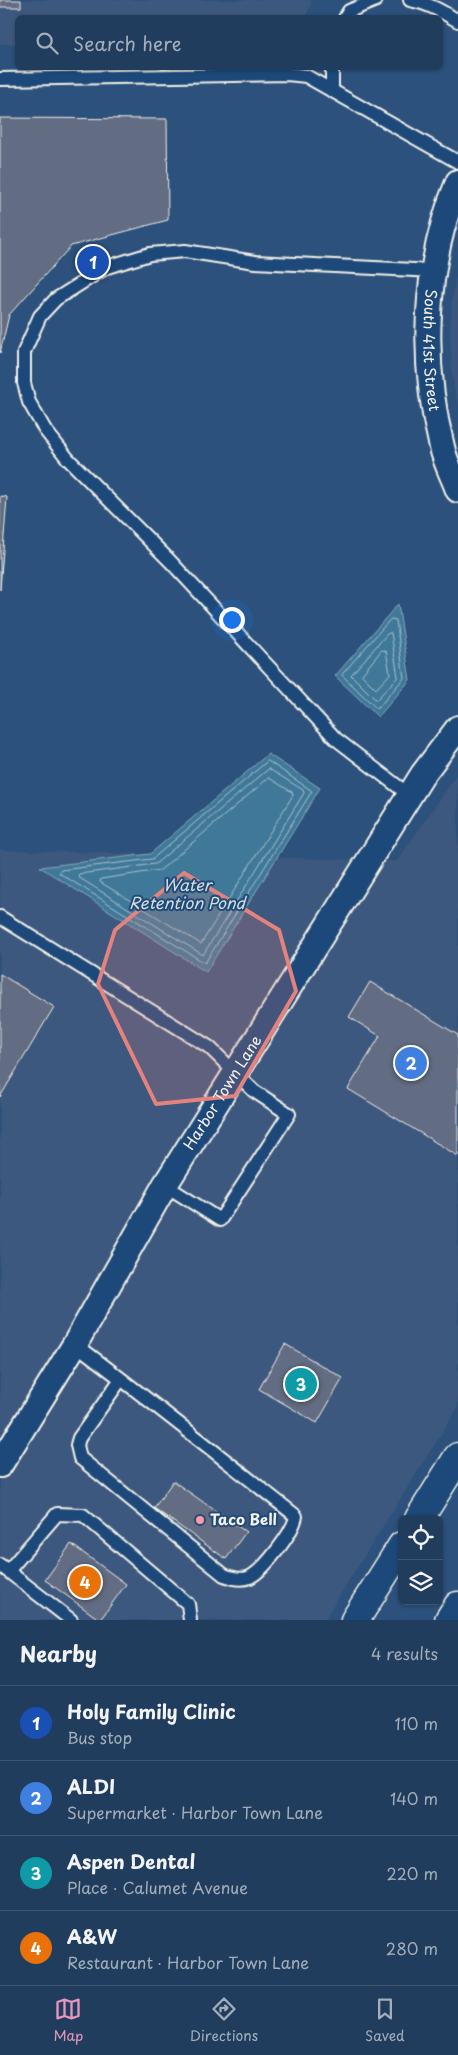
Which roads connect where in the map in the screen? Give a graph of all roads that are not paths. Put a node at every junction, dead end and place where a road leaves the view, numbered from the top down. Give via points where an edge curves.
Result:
1 (376, 0) edge
2 (410, 0) edge
3 (347, 15) edge
4 (458, 22) edge
5 (332, 70) edge
6 (0, 78) edge
7 (332, 90) junction
8 (458, 162) edge
9 (458, 182) edge
10 (434, 271) junction
11 (458, 490) edge
12 (458, 728) edge
13 (409, 795) junction
14 (0, 917) edge
15 (236, 1071) junction
16 (165, 1185) junction
17 (75, 1344) junction
18 (121, 1379) junction
19 (458, 1457) edge
20 (0, 1465) edge
21 (422, 1515) edge
22 (398, 1552) edge
23 (4, 1568) edge
24 (458, 1606) edge
25 (71, 1620) edge
26 (190, 1620) edge
27 (355, 1620) edge
28 (449, 1620) edge

1 - 3 lane via 349,11
2 - 4 lane via 434,8
5 - 7 lane
6 - 7 lane via 287,74 306,76
7 - 8 lane
9 - 10 street, South 41st Street via 445,213
10 - 11 street, South 41st Street via 429,301 428,376 442,448
10 - 13 lane via 255,262 185,251 150,254 107,267 56,299 40,316 24,352 24,383 29,402 45,430 68,459 170,560 336,739
12 - 13 street, Harbor Town Lane
13 - 15 street, Harbor Town Lane
14 - 15 lane via 208,1046
15 - 16 street, Harbor Town Lane
15 - 16 lane via 254,1091 289,1114 220,1220
16 - 17 street, Harbor Town Lane
17 - 18 lane
17 - 20 street, Harbor Town Lane
18 - 18 lane via 296,1516 295,1524 266,1563 250,1577 236,1579 224,1575 80,1458 79,1438
19 - 21 main road
22 - 27 main road
23 - 25 lane
23 - 26 lane via 57,1514 83,1515 188,1604
24 - 28 main road

